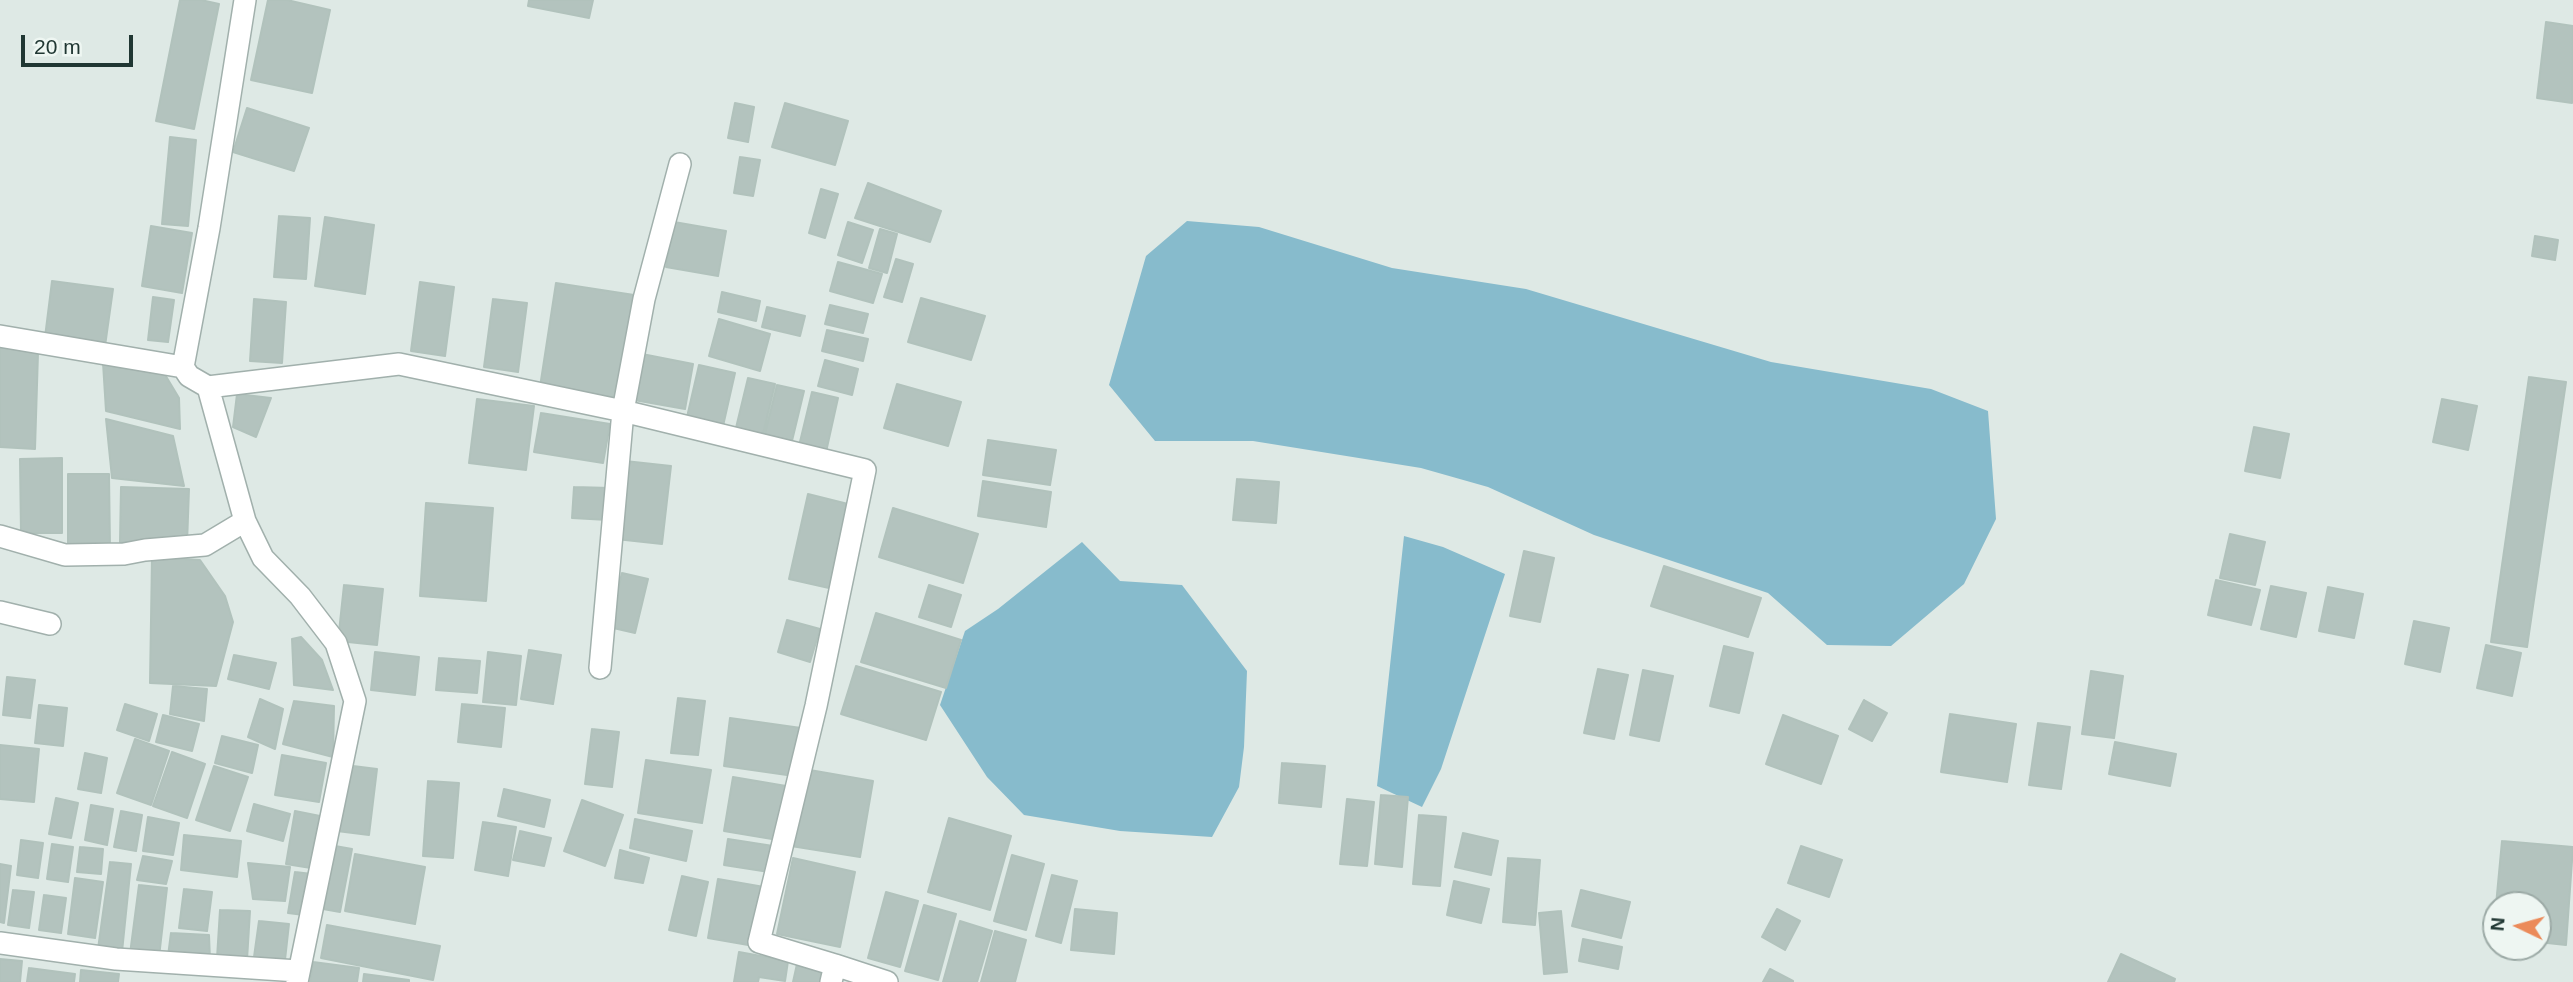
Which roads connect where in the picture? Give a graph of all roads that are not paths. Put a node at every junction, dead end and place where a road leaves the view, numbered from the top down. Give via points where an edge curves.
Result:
1 (245, 0) edge
2 (680, 164) dead end
3 (0, 336) edge
4 (183, 367) junction
5 (208, 387) junction
6 (623, 411) junction
7 (245, 521) junction
8 (0, 536) edge
9 (0, 612) edge
10 (50, 624) dead end
11 (600, 668) dead end
12 (0, 943) edge
13 (833, 973) edge
14 (298, 977) edge
15 (887, 982) edge

1 - 4 street
2 - 6 street via 644,299
3 - 4 street
4 - 5 street
5 - 6 street via 399,364
5 - 7 street
6 - 11 street
6 - 13 street via 865,470 816,706 759,942
7 - 8 street via 205,545 124,554 65,555
7 - 14 street via 263,558 336,643 355,701
9 - 10 street
12 - 14 street
13 - 15 street

